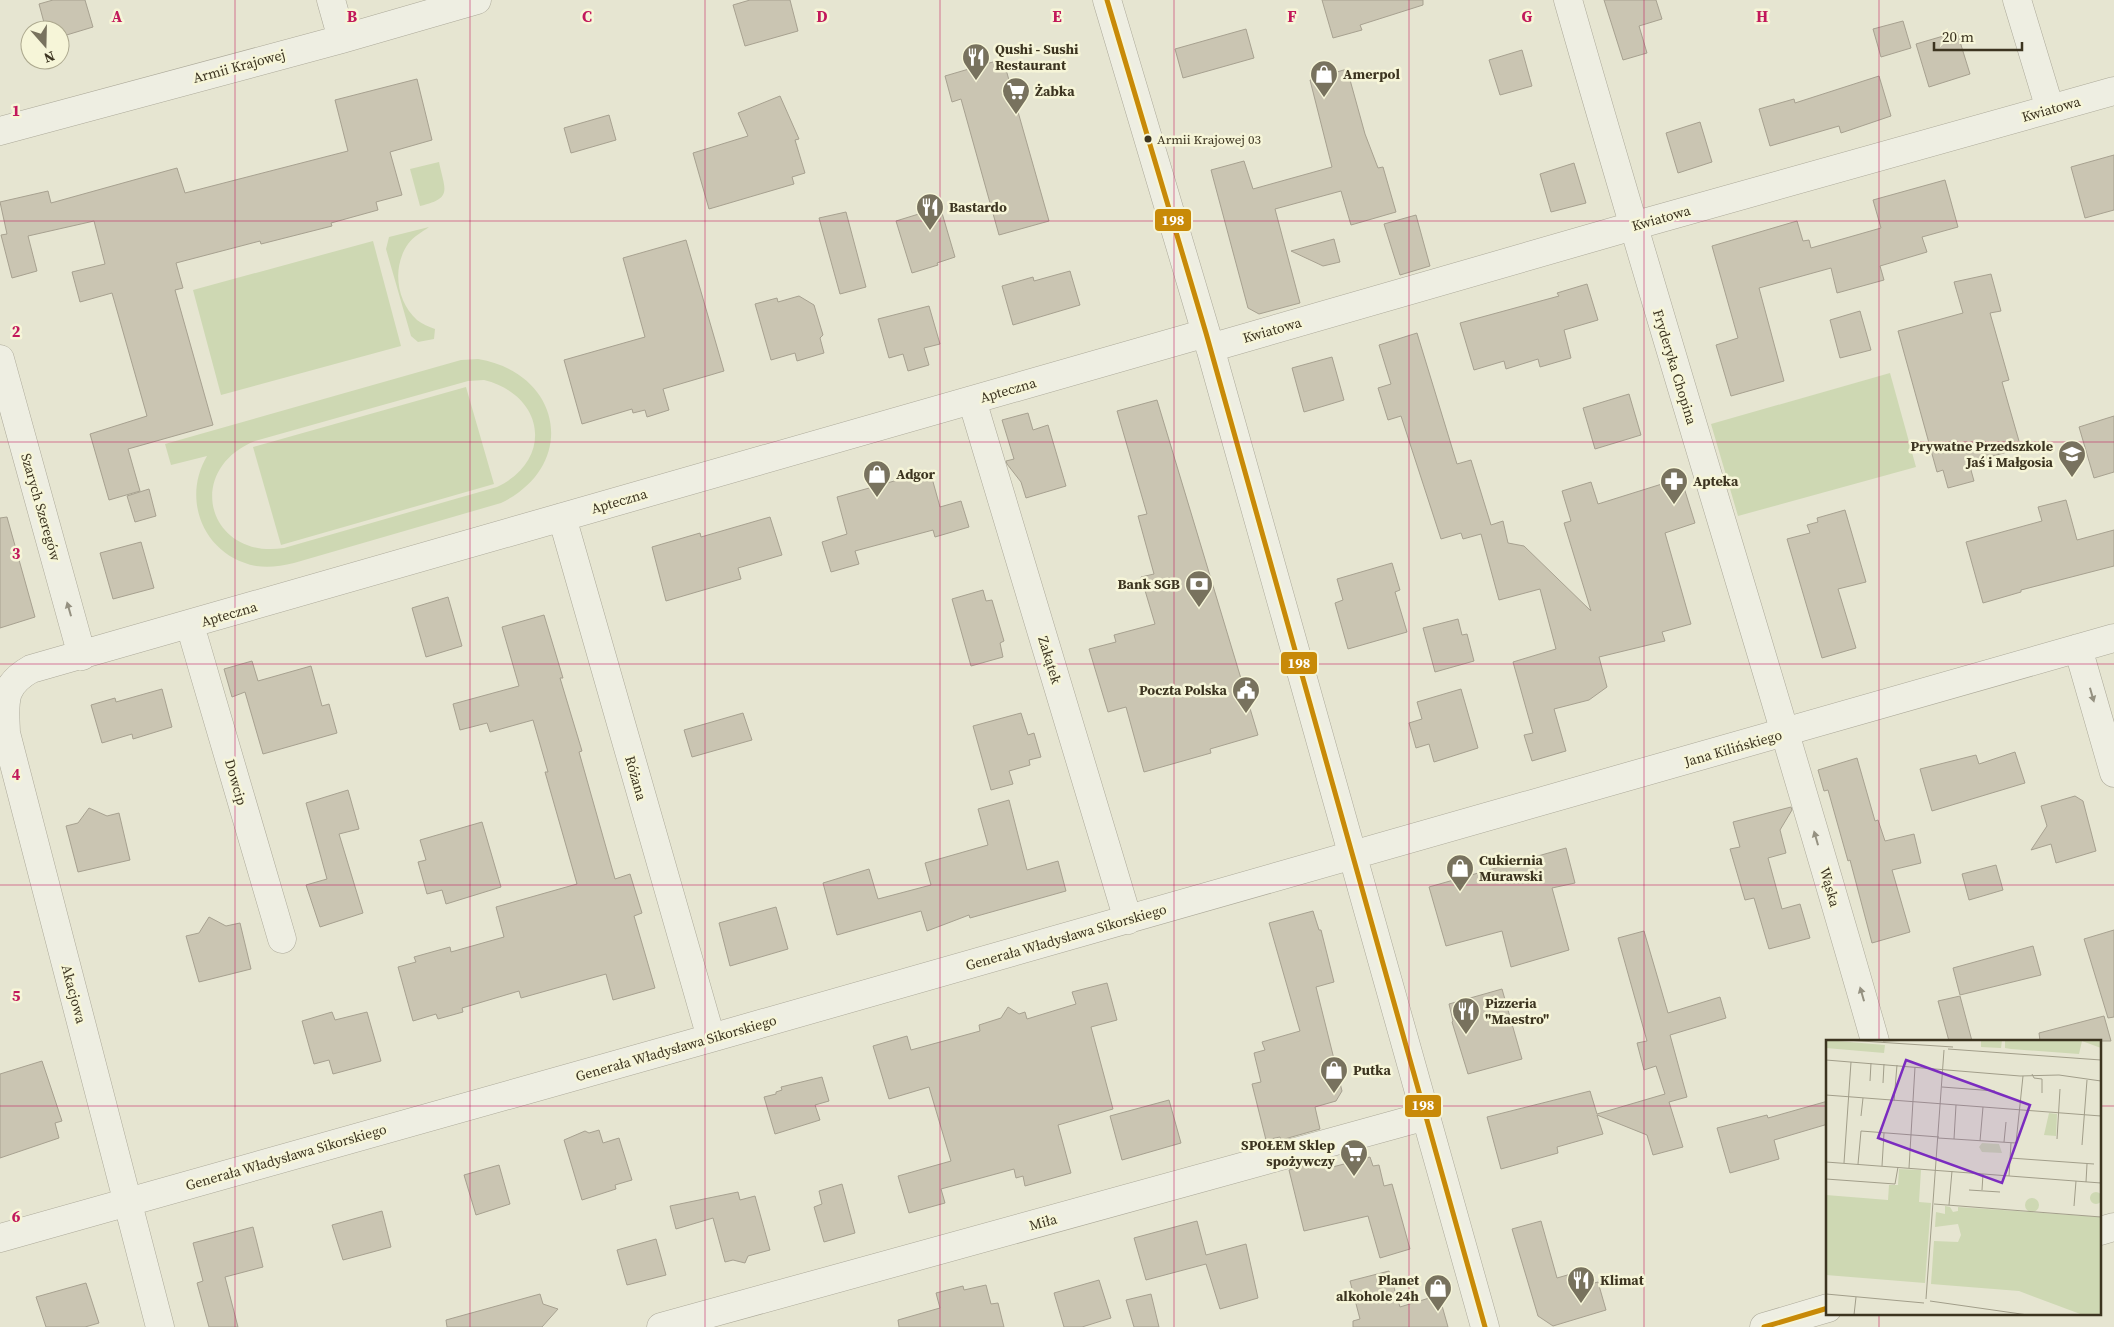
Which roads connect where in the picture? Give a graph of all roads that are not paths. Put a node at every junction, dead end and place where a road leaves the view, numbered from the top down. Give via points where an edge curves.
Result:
1 (331, 0) edge
2 (477, 0) edge
3 (1107, 0) edge
4 (1568, 0) edge
5 (2017, 0) edge
6 (342, 39) junction
7 (2114, 91) edge
8 (2050, 109) junction
9 (0, 131) edge
10 (1633, 226) junction
11 (1208, 340) junction
12 (0, 359) edge
13 (972, 400) junction
14 (8, 420) edge
15 (562, 518) junction
16 (190, 625) junction
17 (2114, 638) edge
18 (2078, 648) junction
19 (82, 656) junction
20 (31, 669) joint
21 (1786, 733) junction
22 (2114, 773) edge
23 (1352, 856) junction
24 (1128, 920) junction
25 (282, 939) dead end
26 (711, 1038) junction
27 (1875, 1040) edge
28 (1426, 1116) junction
29 (127, 1201) junction
30 (0, 1238) edge
31 (1826, 1309) edge
32 (160, 1327) edge
33 (661, 1327) edge
34 (1485, 1327) edge
35 (1764, 1327) edge

1 - 6 street
2 - 6 street, Armii Krajowej
3 - 11 street
4 - 10 street, Fryderyka Chopina
5 - 8 street
6 - 9 street, Armii Krajowej
7 - 8 street, Kwiatowa
8 - 10 street, Kwiatowa
10 - 11 street, Kwiatowa
10 - 21 street, Fryderyka Chopina
11 - 13 street, Apteczna
11 - 23 street
12 - 14 street, Szarych Szeregów
13 - 15 street, Apteczna
13 - 24 street, Zakątek
19 -> 14 street, Szarych Szeregów
15 - 16 street, Apteczna
15 - 26 street, Różana
16 - 19 street, Apteczna
16 - 25 street, Dowcip
17 - 18 street, Jana Kilińskiego
18 - 21 street, Jana Kilińskiego
18 -> 22 street
19 - 20 street, Apteczna
20 - 29 street, Akacjowa via 17,677 8,690 6,733
21 - 23 street, Jana Kilińskiego
27 -> 21 street, Wąska
23 - 24 street, Generała Władysława Sikorskiego
23 - 28 street
24 - 26 street, Generała Władysława Sikorskiego
26 - 29 street, Generała Władysława Sikorskiego
28 - 33 street, Miła
28 - 34 street
29 - 30 street, Generała Władysława Sikorskiego
29 - 32 street, Akacjowa
31 - 35 street

